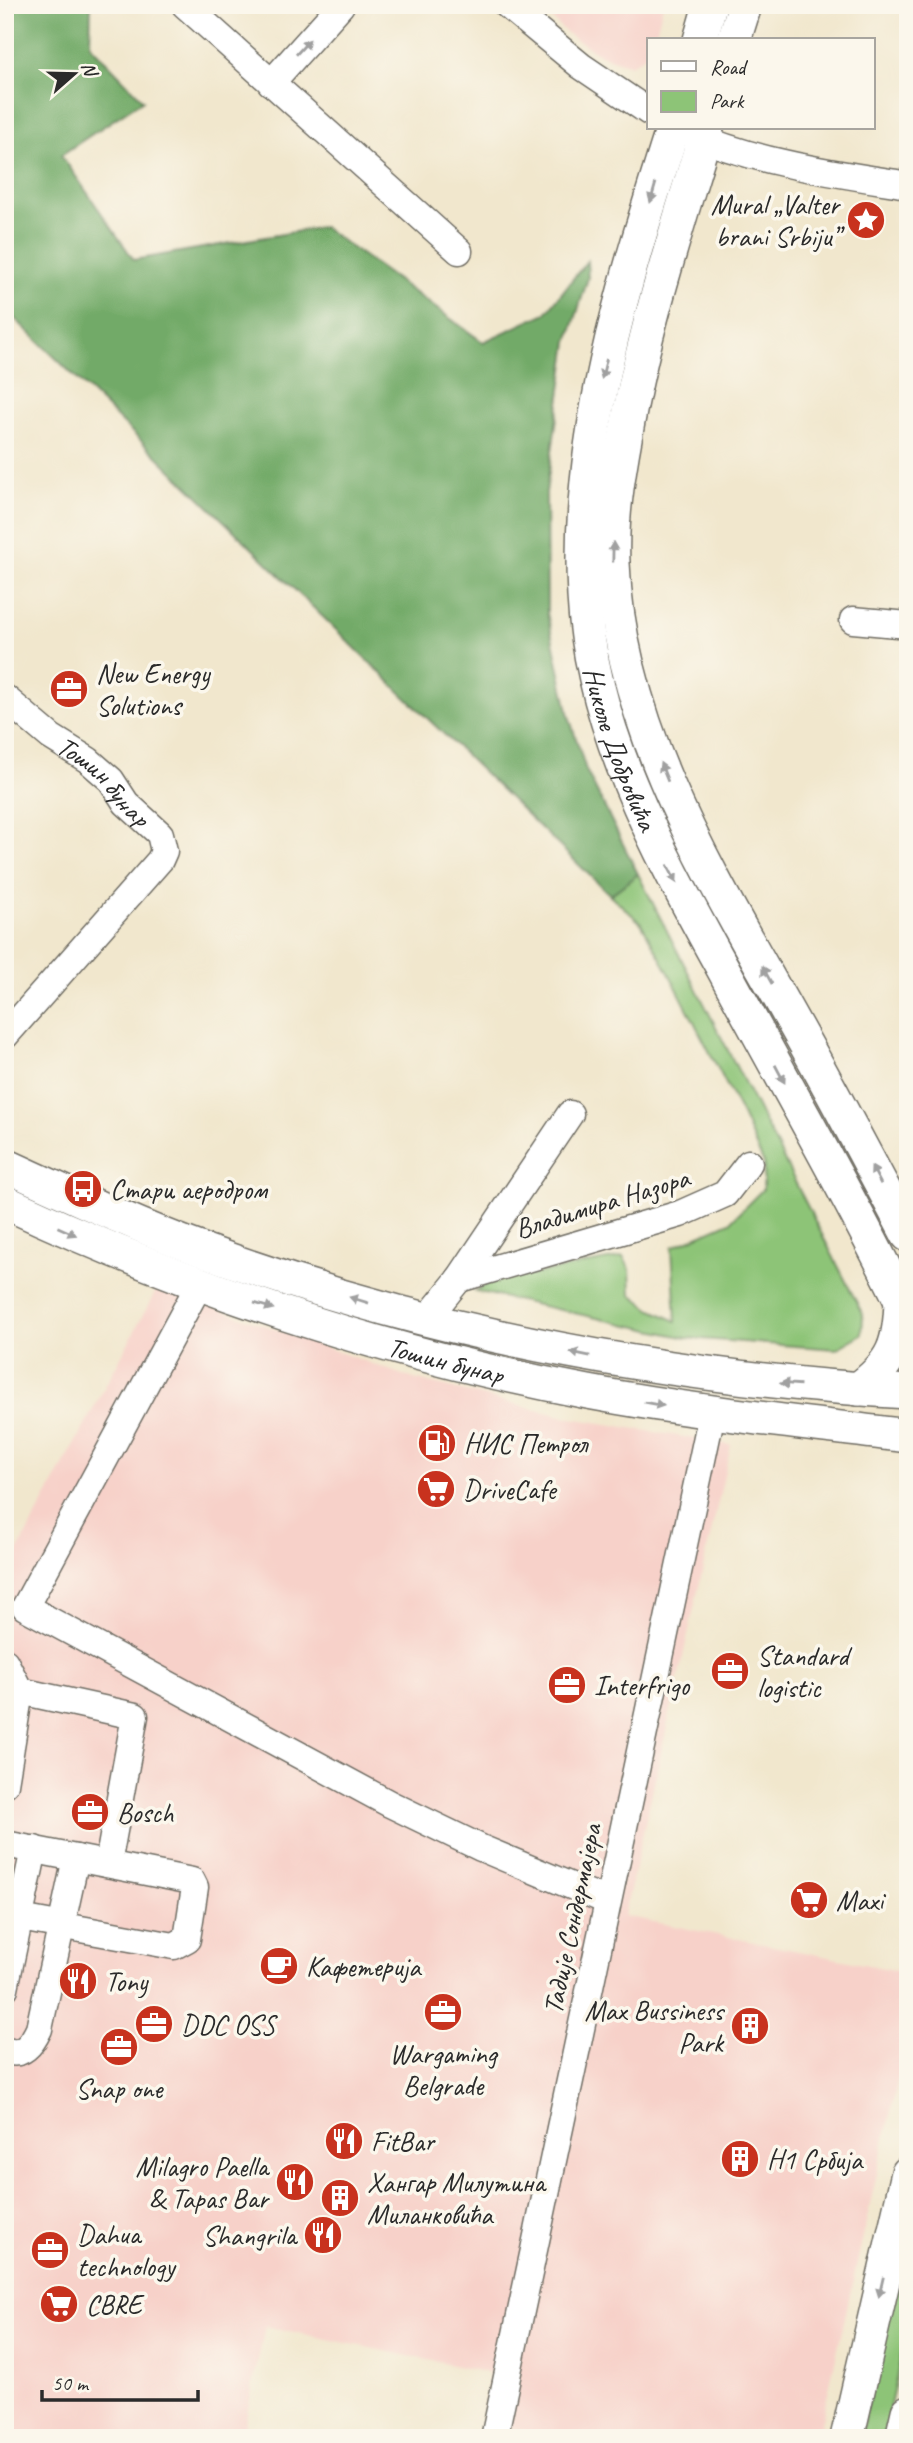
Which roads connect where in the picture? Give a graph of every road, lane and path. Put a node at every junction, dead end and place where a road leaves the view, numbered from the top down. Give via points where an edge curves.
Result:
1 (185, 5) edge
2 (341, 5) edge
3 (507, 5) edge
4 (710, 5) edge
5 (745, 5) edge
6 (701, 38) edge
7 (735, 38) edge
8 (271, 83) junction
9 (647, 111) edge
10 (690, 131) edge
11 (908, 185) edge
12 (460, 251) dead end
13 (853, 620) dead end
14 (908, 625) edge
15 (5, 698) edge
16 (5, 1036) edge
17 (570, 1114) dead end
18 (749, 1163) dead end
19 (5, 1165) edge
20 (5, 1202) edge
21 (908, 1235) edge
22 (459, 1279) junction
23 (199, 1285) junction
24 (904, 1308) edge
25 (426, 1320) junction
26 (858, 1389) junction
27 (908, 1392) edge
28 (712, 1413) junction
29 (856, 1430) junction
30 (908, 1436) edge
31 (908, 1460) edge
32 (5, 1662) edge
33 (20, 1691) junction
34 (5, 1784) edge
35 (5, 1843) edge
36 (34, 1849) junction
37 (76, 1858) junction
38 (108, 1864) junction
39 (607, 1901) junction
40 (20, 1918) junction
41 (61, 1926) junction
42 (5, 1988) edge
43 (7, 2058) edge
44 (908, 2173) edge
45 (908, 2412) edge
46 (494, 2438) edge
47 (847, 2438) edge
48 (902, 2438) edge

1 - 8 street
8 -> 2 street
3 - 9 street via 581,66
4 - 6 main road
5 - 7 main road
8 - 12 street
10 - 11 street via 730,150 821,173
21 -> 10 main road, Николе Добровића via 678,806 642,713 620,624 613,563 621,459
10 -> 24 main road, Николе Добровића via 603,372 590,437 583,533 584,596 593,661 611,731 667,864
13 - 14 street
15 - 16 street, Тошин бунар via 111,780 126,803 156,828 164,851
17 - 22 street, Владимира Назора
18 - 22 street, Владимира Назора via 725,1194 680,1214
25 -> 19 main road, Тошин бунар via 205,1251
20 -> 23 main road, Тошин бунар
22 - 25 street, Владимира Назора
23 -> 28 main road, Тошин бунар via 495,1372
23 - 39 street via 25,1607 390,1804
24 - 26 main road via 889,1359
26 -> 25 main road, Тошин бунар via 647,1366
26 - 27 main road, Тошин бунар
28 - 29 main road, Тошин бунар
28 - 39 street, Тадије Сондермајера
29 - 30 main road, Тошин бунар
29 - 31 main road
32 - 33 street
33 - 34 street
33 - 38 street via 143,1706
35 - 36 street
36 - 37 street
36 - 40 street
37 - 38 street
37 - 41 street
38 - 41 street via 192,1881 196,1895 187,1939 174,1946
39 - 46 street, Тадије Сондермајера
40 - 41 street
40 - 42 street
41 - 43 street via 39,2029 26,2048
44 -> 47 main road
45 - 48 main road

